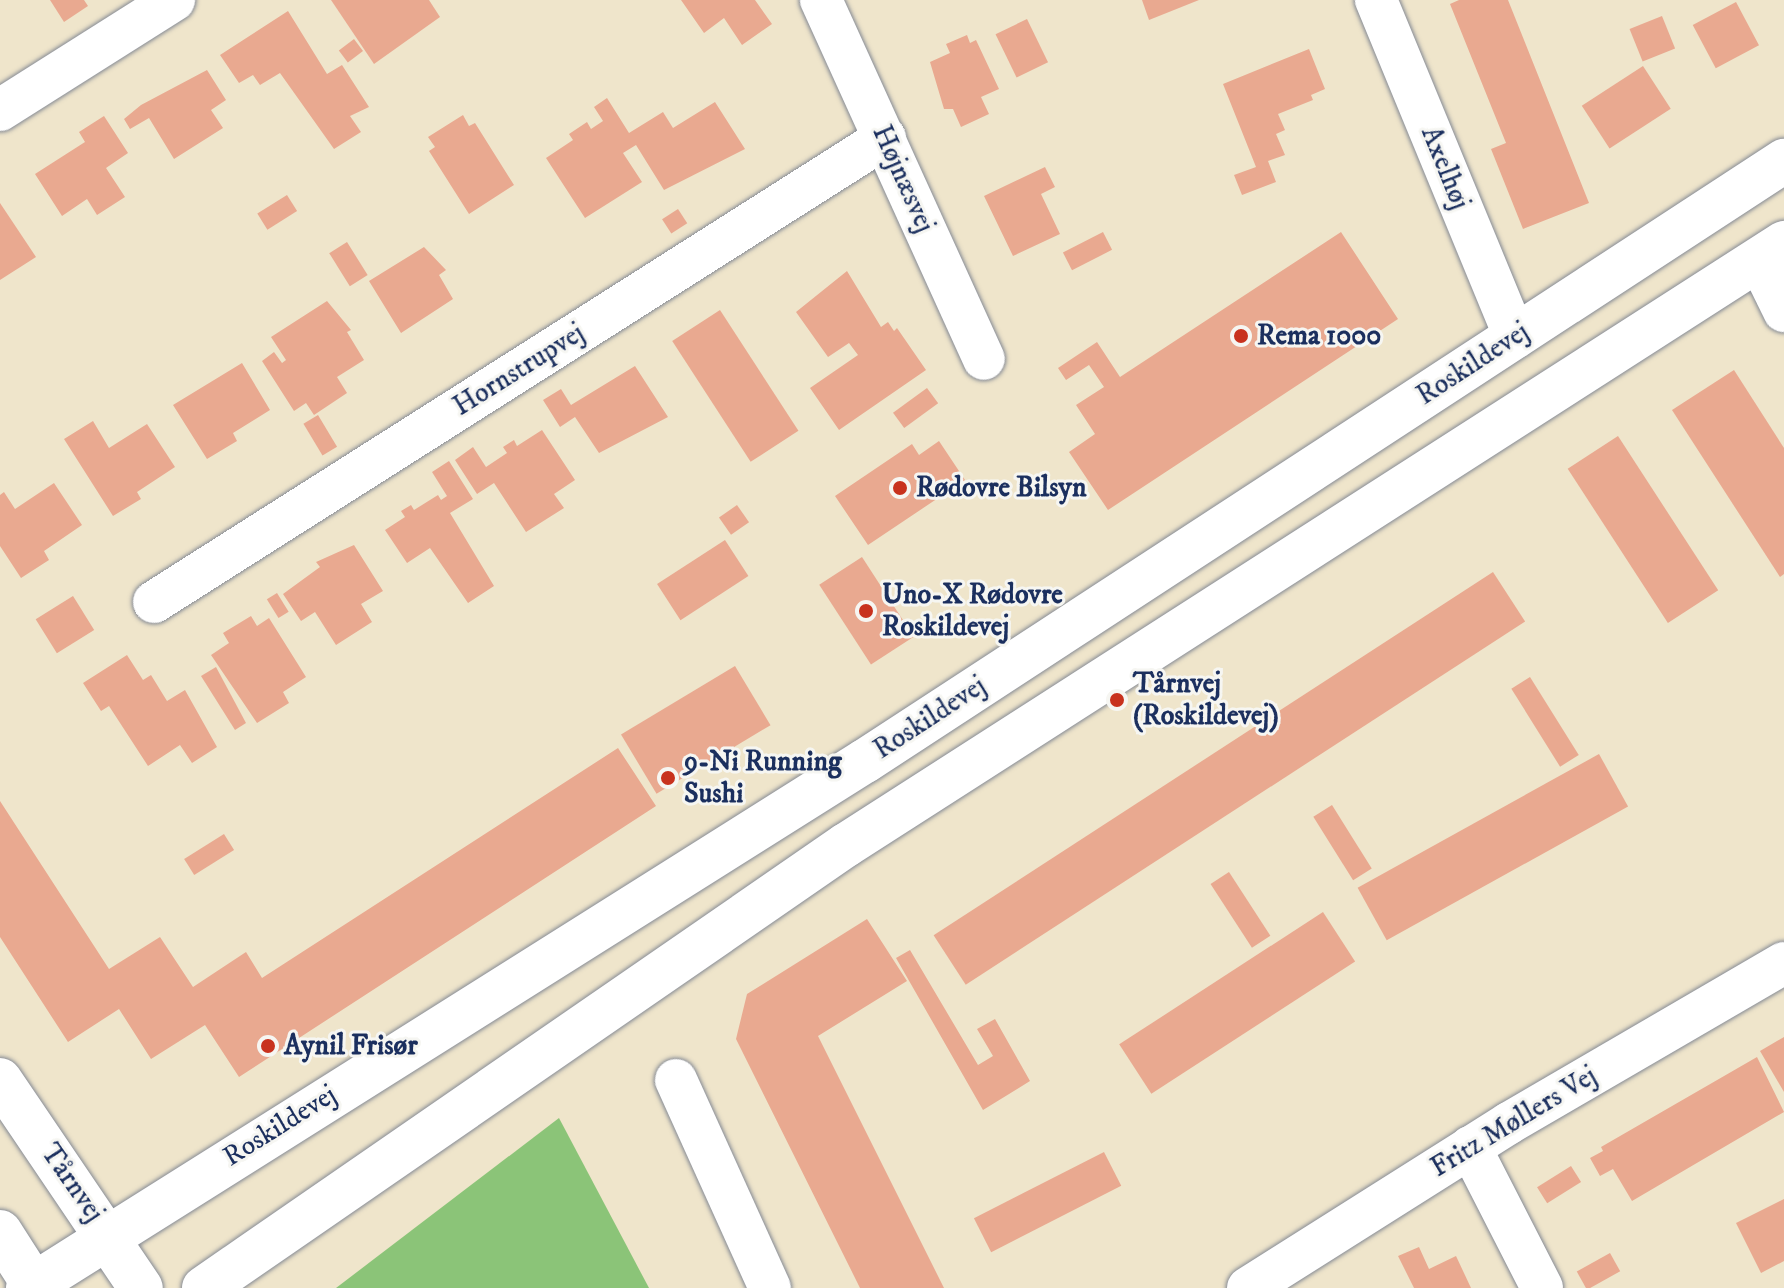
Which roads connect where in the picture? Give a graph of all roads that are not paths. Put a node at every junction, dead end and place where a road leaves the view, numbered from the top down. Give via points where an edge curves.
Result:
1 (174, 0) edge
2 (821, 0) edge
3 (1376, 0) edge
4 (0, 110) edge
5 (885, 138) junction
6 (1784, 161) edge
7 (1771, 252) edge
8 (1784, 311) edge
9 (1515, 337) junction
10 (984, 359) dead end
11 (154, 602) dead end
12 (1784, 963) edge
13 (0, 1080) edge
14 (676, 1080) dead end
15 (1470, 1147) junction
16 (0, 1232) edge
17 (108, 1236) junction
18 (32, 1287) edge
19 (141, 1288) edge
20 (204, 1288) edge
21 (770, 1288) edge
22 (1248, 1288) edge
23 (1542, 1288) edge

1 - 4 street
2 - 5 street, Højnæsvej
3 - 9 street, Axelhøj
5 - 10 street, Højnæsvej
5 - 11 street, Hornstrupvej
6 - 9 main road, Roskildevej
7 - 8 street
7 - 20 main road via 846,845
9 - 17 main road, Roskildevej via 755,831
12 - 15 street, Fritz Møllers Vej
13 - 17 main road, Tårnvej
14 - 21 street
15 - 22 street, Fritz Møllers Vej
15 - 23 street
16 - 18 main road
17 - 18 main road, Roskildevej
17 - 19 main road, Tårnvej

